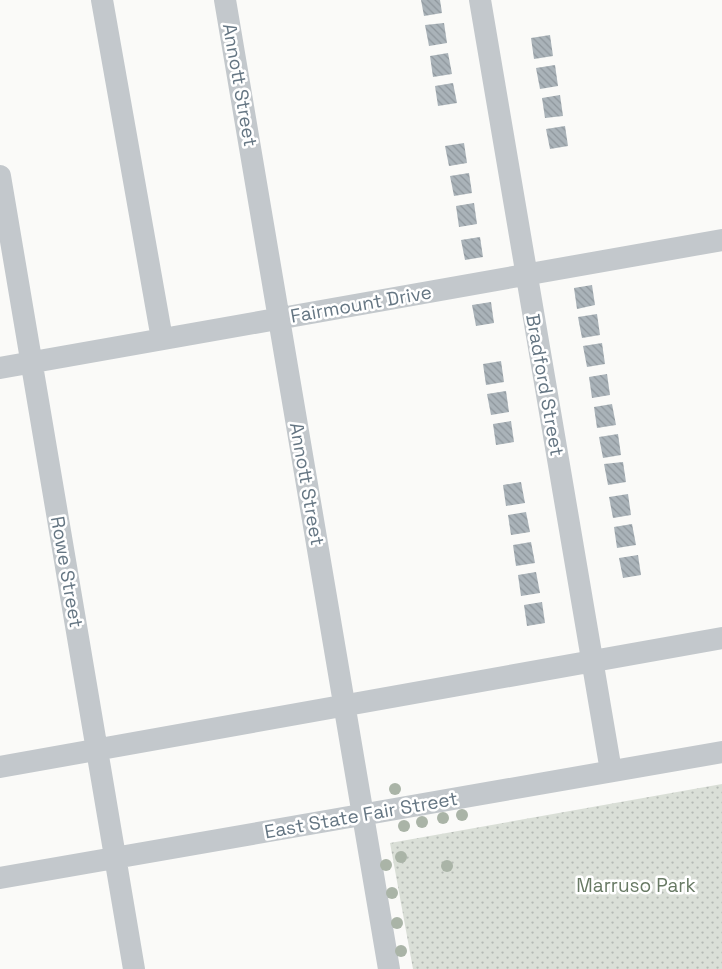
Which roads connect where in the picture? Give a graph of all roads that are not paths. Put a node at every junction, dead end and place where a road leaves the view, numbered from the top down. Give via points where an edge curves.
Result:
1 (102, 0) edge
2 (225, 0) edge
3 (480, 0) edge
4 (0, 176) edge
5 (722, 240) edge
6 (527, 275) junction
7 (279, 318) junction
8 (162, 339) junction
9 (32, 362) junction
10 (0, 368) edge
11 (722, 638) edge
12 (592, 662) junction
13 (345, 706) junction
14 (97, 750) junction
15 (722, 752) edge
16 (0, 768) edge
17 (611, 770) junction
18 (363, 815) junction
19 (115, 858) junction
20 (0, 878) edge
21 (134, 969) edge
22 (389, 969) edge

1 - 8 street
2 - 7 street, Annott Street
3 - 6 street, Bradford Street
4 - 9 street, Rowe Street
5 - 6 street, Fairmount Drive
6 - 7 street, Fairmount Drive
6 - 12 street, Bradford Street
7 - 8 street, Fairmount Drive
7 - 13 street, Annott Street
8 - 9 street, Fairmount Drive
9 - 10 street, Fairmount Drive
9 - 14 street, Rowe Street
11 - 12 street
12 - 13 street
12 - 17 street, Bradford Street
13 - 14 street
13 - 18 street, Annott Street
14 - 16 street
14 - 19 street, Rowe Street
15 - 17 street, East State Fair Street
17 - 18 street, East State Fair Street
18 - 19 street, East State Fair Street
18 - 22 street, Annott Street
19 - 20 street, East State Fair Street
19 - 21 street, Rowe Street

